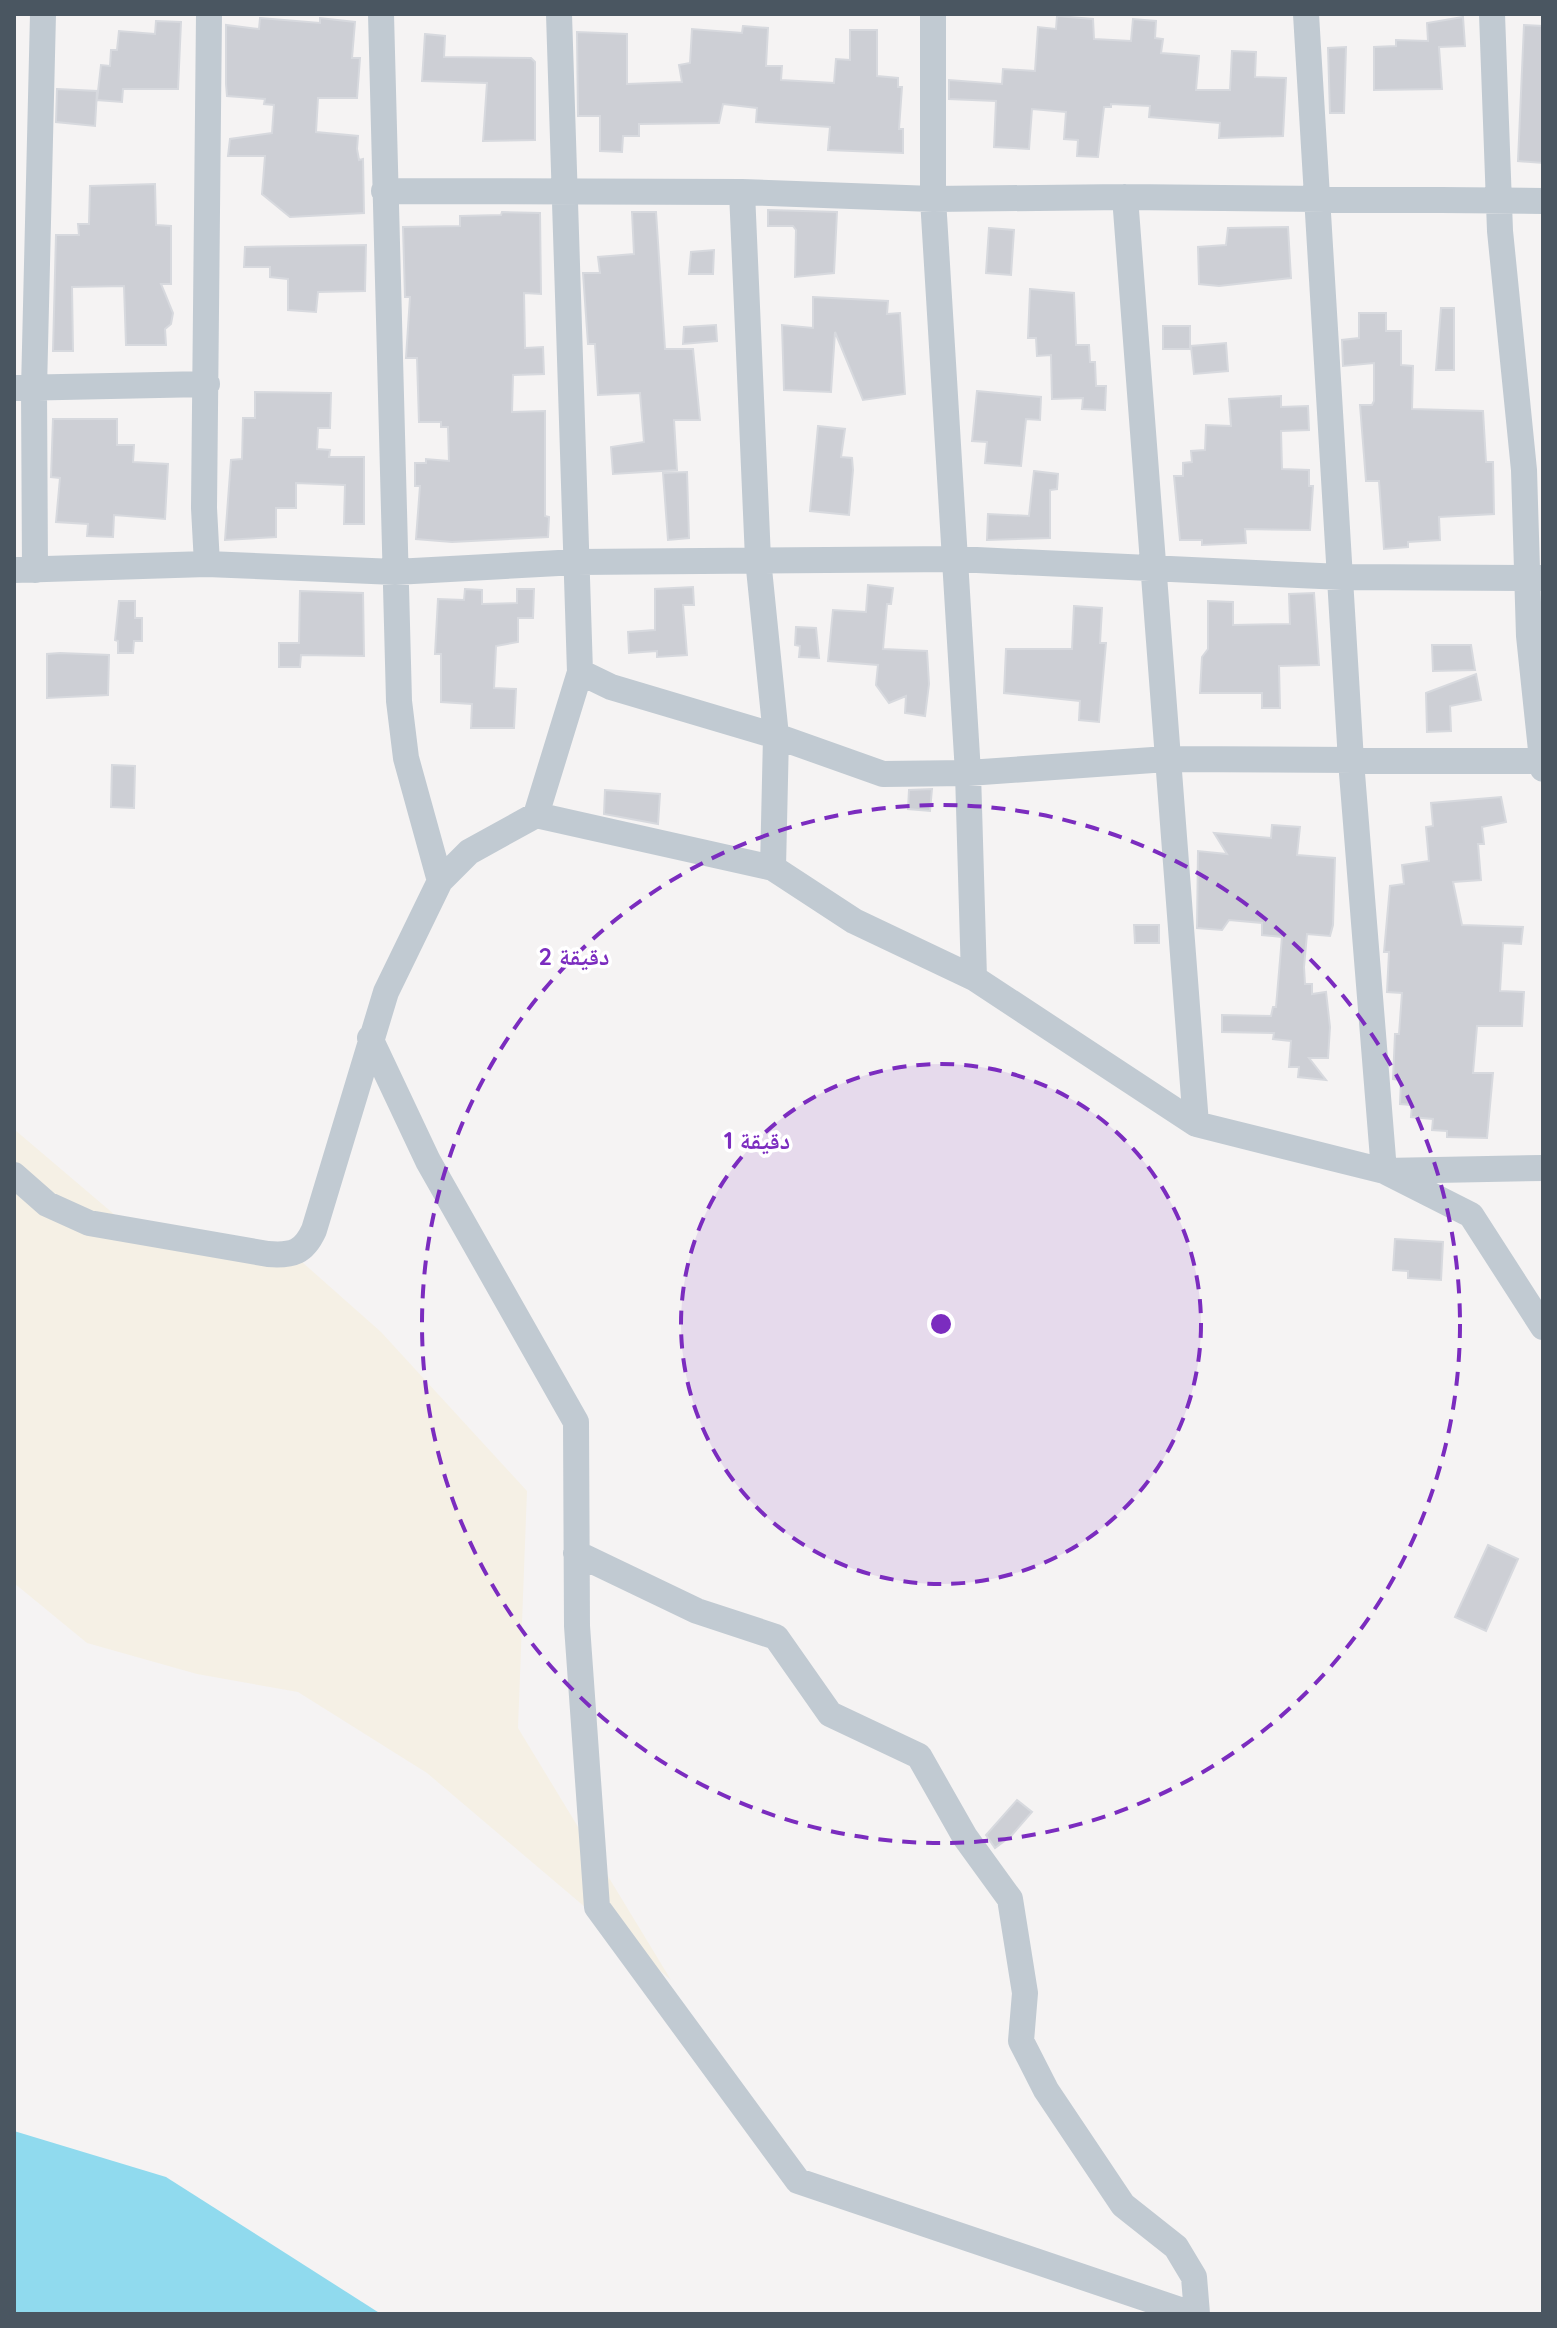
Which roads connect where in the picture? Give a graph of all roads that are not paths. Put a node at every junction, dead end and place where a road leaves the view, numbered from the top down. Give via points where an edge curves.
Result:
1 (43, 14) edge
2 (209, 14) edge
3 (381, 14) edge
4 (559, 14) edge
5 (933, 14) edge
6 (1306, 14) edge
7 (1492, 14) edge
8 (563, 189) junction
9 (384, 191) junction
10 (742, 192) junction
11 (1125, 197) junction
12 (1317, 198) junction
13 (933, 199) junction
14 (1499, 200) junction
15 (1543, 201) edge
16 (207, 384) junction
17 (24, 389) edge
18 (758, 559) junction
19 (956, 559) junction
20 (577, 562) junction
21 (207, 564) junction
22 (1154, 568) junction
23 (25, 570) edge
24 (395, 572) junction
25 (1342, 577) junction
26 (1535, 578) edge
27 (580, 672) junction
28 (776, 736) junction
29 (1167, 759) junction
30 (1351, 761) junction
31 (1542, 761) edge
32 (1543, 769) edge
33 (968, 773) junction
34 (536, 815) junction
35 (773, 868) junction
36 (440, 881) junction
37 (974, 978) junction
38 (370, 1038) junction
39 (1196, 1124) junction
40 (1543, 1168) edge
41 (1384, 1171) junction
42 (14, 1175) edge
43 (1543, 1327) edge
44 (576, 1553) junction
45 (1194, 2314) edge

1 - 17 street
2 - 16 street
3 - 9 street
4 - 8 street
5 - 13 street
6 - 12 street
7 - 14 street
8 - 9 street
8 - 10 street
8 - 20 street
9 - 24 street
10 - 13 street
10 - 18 street
11 - 12 street
11 - 13 street
11 - 22 street
12 - 14 street
12 - 25 street
13 - 19 street
14 - 15 street
14 - 26 street
16 - 17 street
16 - 21 street
17 - 23 street
18 - 19 street
18 - 20 street
18 - 28 street
19 - 22 street
19 - 33 street
20 - 24 street
20 - 27 street
21 - 23 street
21 - 24 street
22 - 25 street
22 - 29 street
24 - 36 street via 406,758
25 - 26 street
25 - 30 street
26 - 31 street
27 - 28 street via 611,687
27 - 34 street
28 - 33 street via 883,774
28 - 35 street
29 - 30 street
29 - 33 street
29 - 39 street
30 - 31 street
30 - 41 street
31 - 32 street
33 - 37 street
34 - 35 street
34 - 36 street via 469,852
35 - 37 street via 854,921
36 - 38 street via 386,992
37 - 39 street
38 - 42 street via 314,1230 297,1253 268,1254 89,1223 47,1204
38 - 44 street via 428,1161 576,1422
39 - 41 street
40 - 41 street
41 - 43 street via 1471,1215
44 - 45 street via 697,1611 776,1637 830,1714 919,1756 965,1837 1010,1899 1025,1993 1021,2041 1046,2090 1123,2205 1176,2247 1194,2277
44 - 45 street via 597,1907 798,2181

